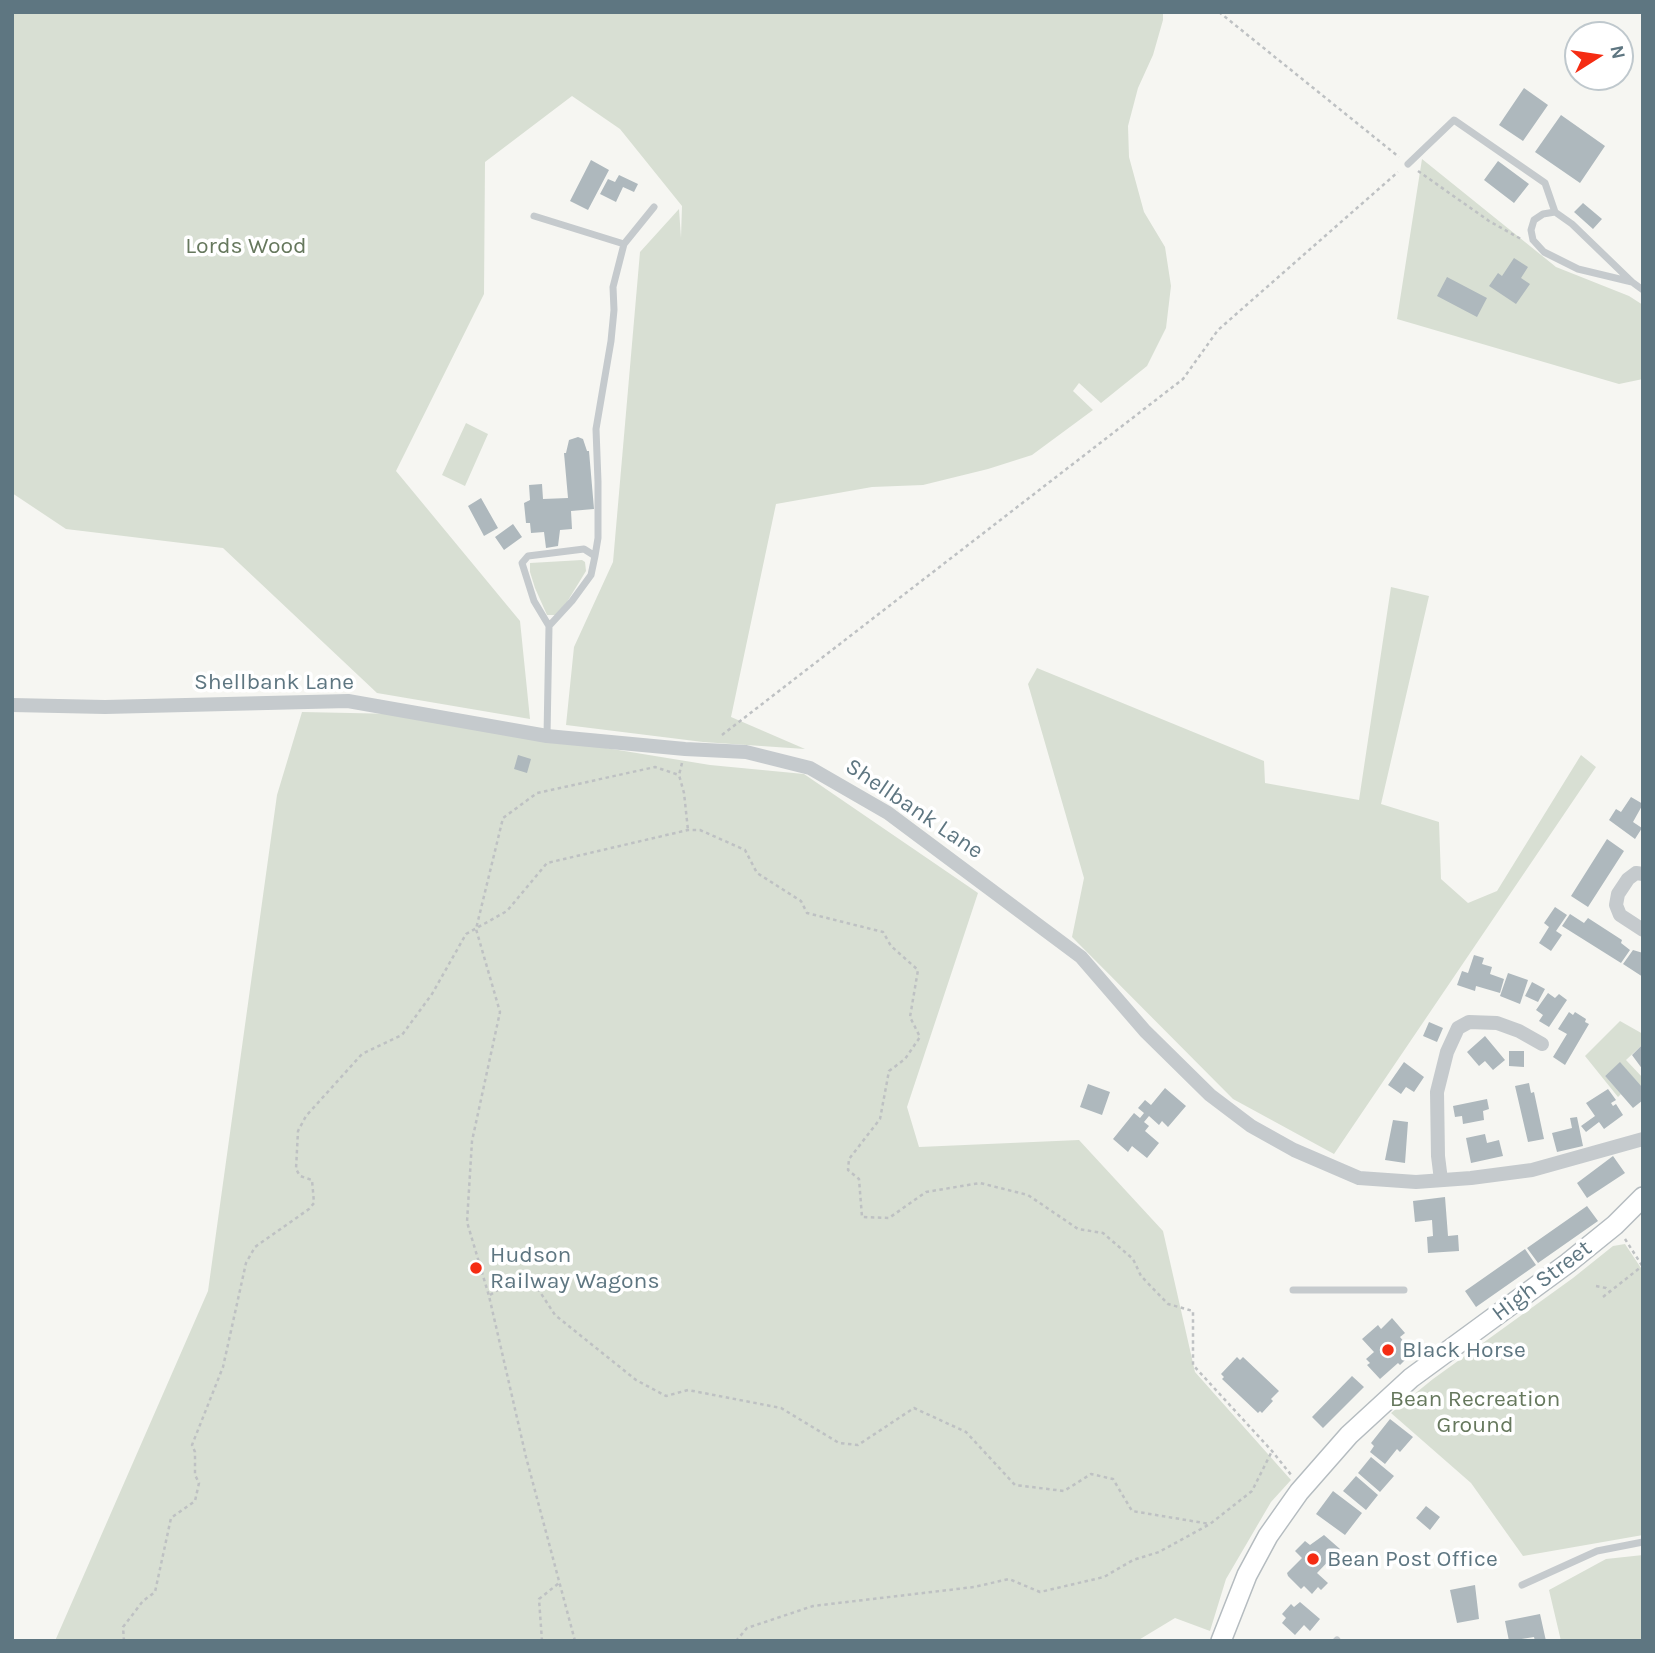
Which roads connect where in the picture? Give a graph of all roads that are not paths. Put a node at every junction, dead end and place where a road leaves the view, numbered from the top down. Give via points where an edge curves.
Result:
1 (1408, 164) road end
2 (654, 207) dead end
3 (1555, 212) junction
4 (534, 216) dead end
5 (624, 244) junction
6 (1632, 282) junction
7 (1643, 289) edge
8 (595, 556) junction
9 (549, 626) junction
10 (12, 705) edge
11 (547, 736) junction
12 (1643, 874) edge
13 (1643, 930) edge
14 (1542, 1044) dead end
15 (1643, 1139) edge
16 (1441, 1180) junction
17 (1643, 1197) edge
18 (1293, 1290) dead end
19 (1404, 1290) dead end
20 (1643, 1542) edge
21 (1522, 1586) dead end
22 (1221, 1641) edge

1 - 3 lane via 1454,120 1545,183
2 - 5 lane
3 - 6 lane
3 - 6 lane via 1534,220 1531,230 1544,252 1578,269
4 - 5 lane
5 - 8 lane via 613,287 611,341 596,429
6 - 7 lane
8 - 9 lane via 591,575
8 - 9 lane via 584,550 528,556 522,563 534,601
9 - 11 lane
10 - 11 street, Shellbank Lane via 348,701
11 - 16 street, Shellbank Lane via 746,752 810,768 888,813 1081,957 1145,1031 1201,1086 1251,1126 1359,1178
12 - 13 street via 1628,879 1616,905 1620,915
14 - 16 street via 1497,1023 1469,1022 1458,1028 1444,1059 1437,1096
15 - 16 street, Shellbank Lane via 1532,1170
17 - 22 main road, High Street via 1568,1263 1411,1378 1349,1435 1268,1536
18 - 19 lane
20 - 21 lane via 1597,1551

